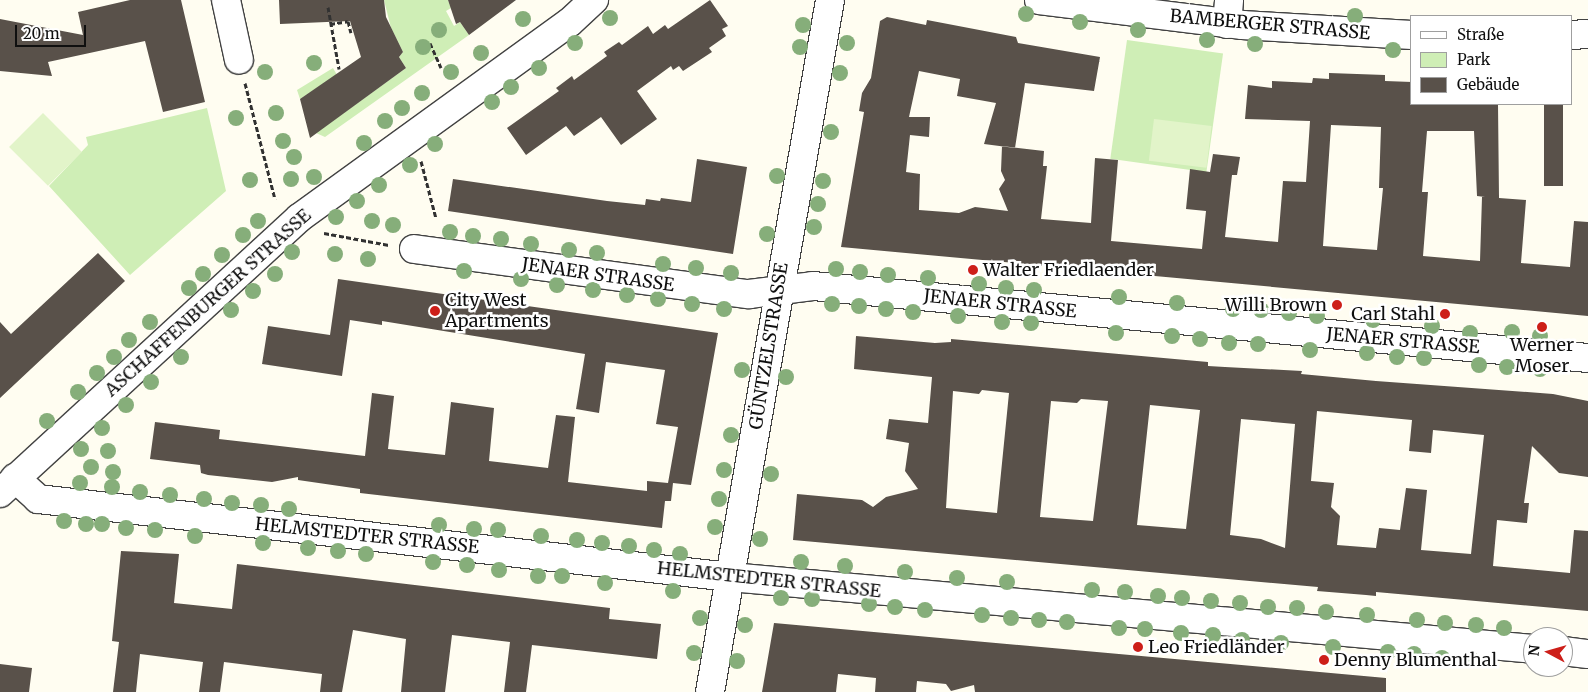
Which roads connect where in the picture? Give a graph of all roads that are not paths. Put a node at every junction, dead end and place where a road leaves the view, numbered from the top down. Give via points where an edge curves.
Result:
1 (226, 0) edge
2 (594, 0) edge
3 (830, 0) edge
4 (1039, 0) edge
5 (1228, 12) edge
6 (1588, 34) edge
7 (1410, 35) edge
8 (1573, 35) edge
9 (239, 60) road end
10 (414, 249) road end
11 (778, 291) junction
12 (1588, 358) edge
13 (8, 486) edge
14 (730, 578) junction
15 (1523, 648) edge
16 (1573, 653) edge
17 (1588, 654) edge
18 (710, 692) edge

1 - 9 street
2 - 13 street, ASCHAFFENBURGER STRASSE via 570,22 286,228
3 - 11 street, GÜNTZELSTRASSE
4 - 5 street, BAMBERGER STRASSE
5 - 7 street, BAMBERGER STRASSE
6 - 8 street
10 - 11 street, JENAER STRASSE via 719,291 749,294
11 - 12 street, JENAER STRASSE via 824,287
11 - 14 street, GÜNTZELSTRASSE
13 - 14 street, HELMSTEDTER STRASSE via 38,499
14 - 15 street, HELMSTEDTER STRASSE
14 - 18 street, GÜNTZELSTRASSE
16 - 17 street

